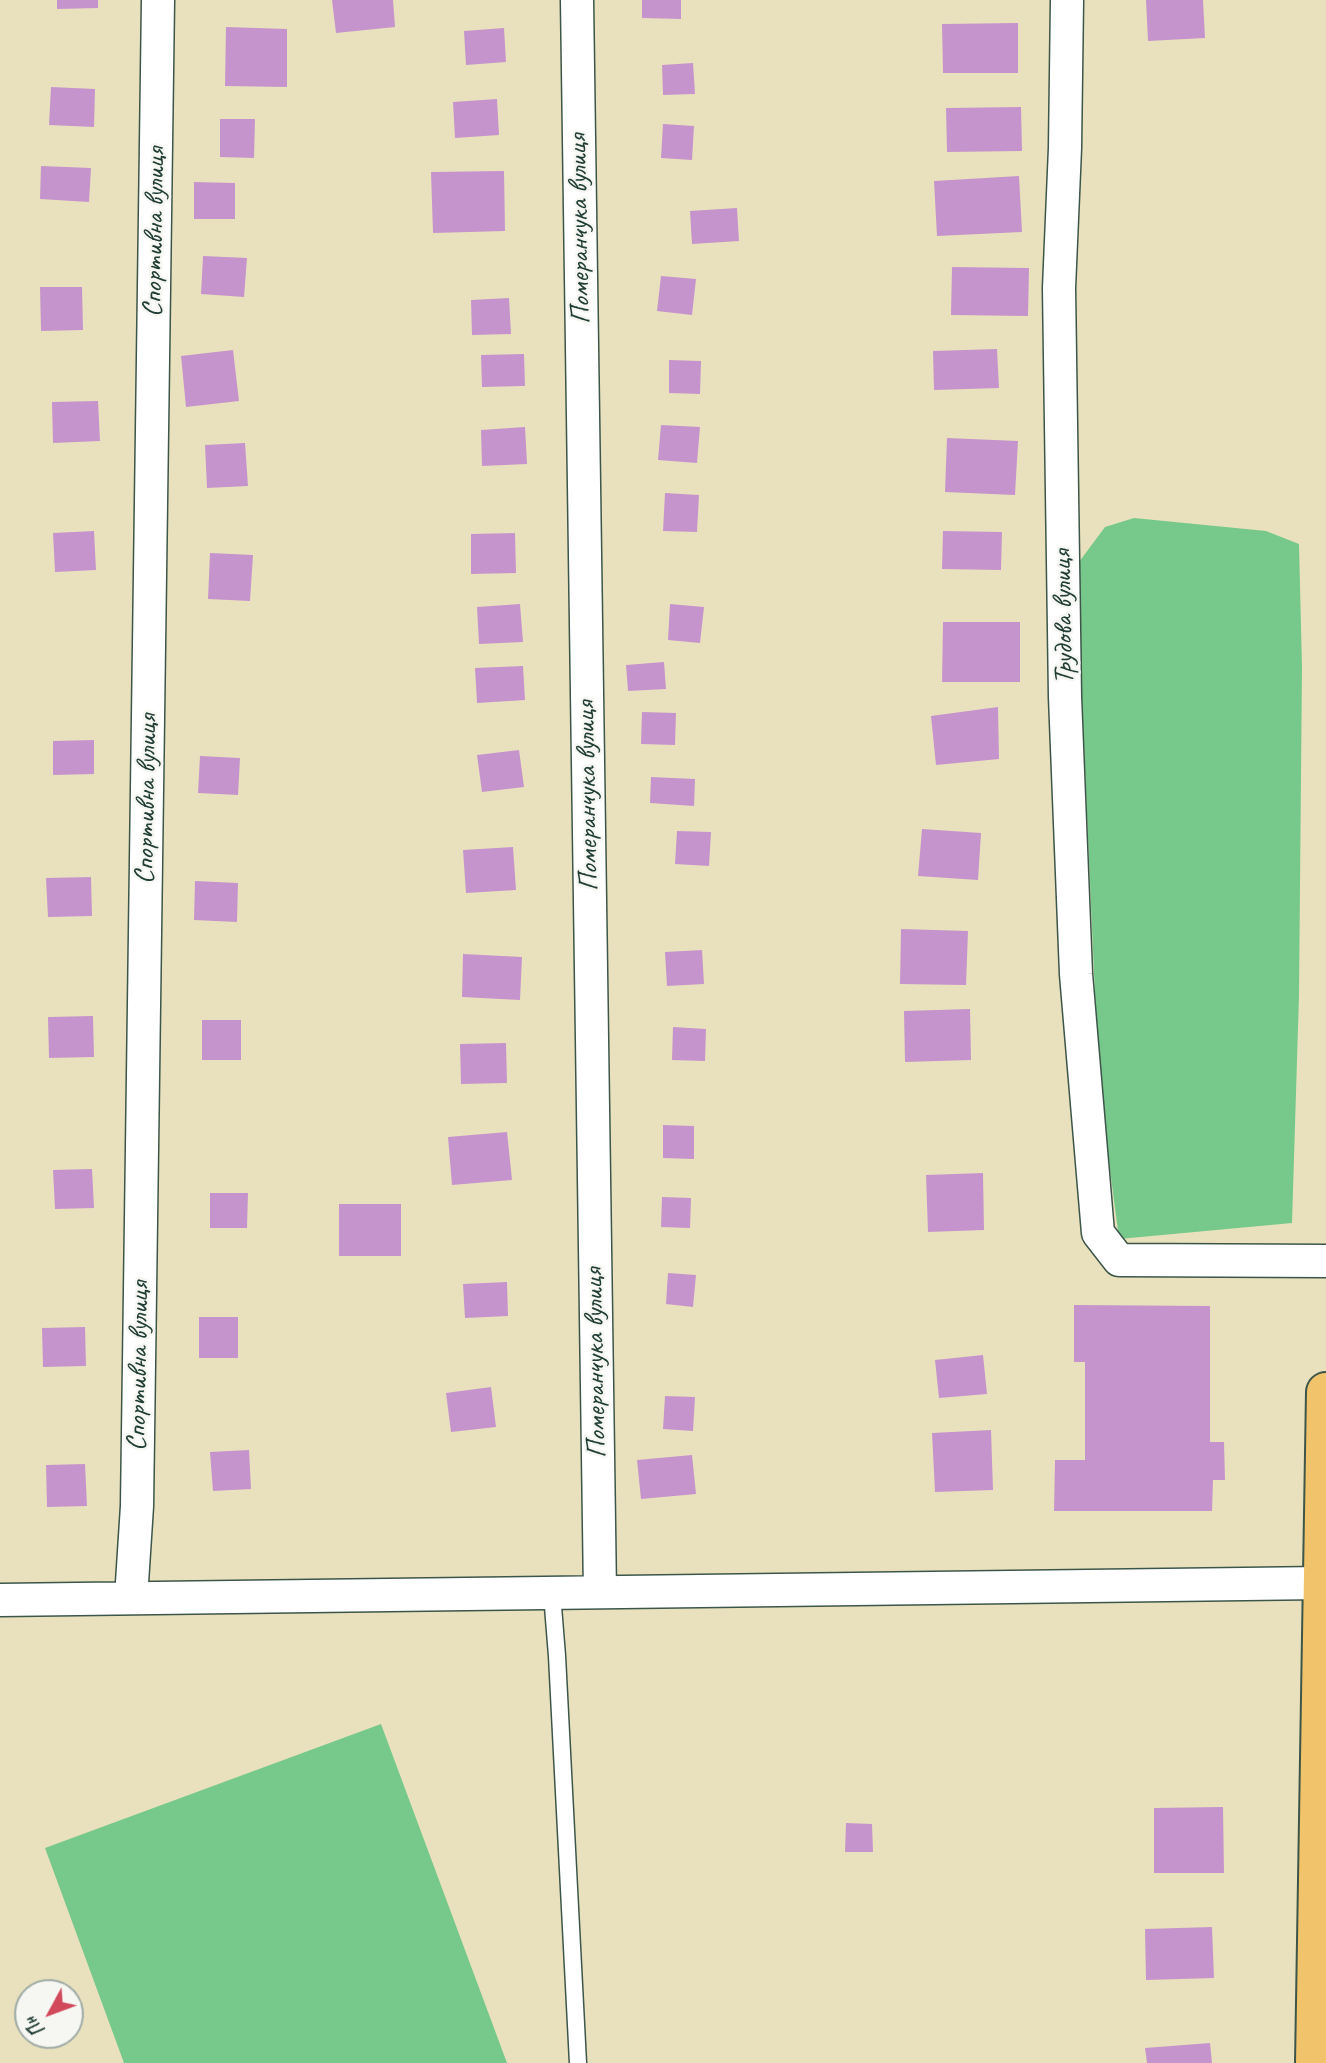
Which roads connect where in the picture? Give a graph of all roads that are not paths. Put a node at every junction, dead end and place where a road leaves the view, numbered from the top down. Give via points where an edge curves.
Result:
1 (158, 0) edge
2 (577, 0) edge
3 (1067, 0) edge
4 (1326, 1261) edge
5 (1326, 1392) edge
6 (1322, 1583) junction
7 (600, 1592) junction
8 (552, 1594) junction
9 (131, 1598) junction
10 (0, 1600) edge
11 (1323, 1756) edge
12 (578, 2063) edge
13 (1315, 2063) edge

1 - 9 street, Спортивна вулиця via 137,1506
2 - 7 street, Померанчука вулиця
3 - 4 street, Трудова вулиця via 1059,288 1065,697 1076,974 1098,1233 1119,1260
5 - 6 main road
6 - 7 street
6 - 11 main road
7 - 8 street
8 - 9 street
8 - 12 lane
9 - 10 street
11 - 13 main road

